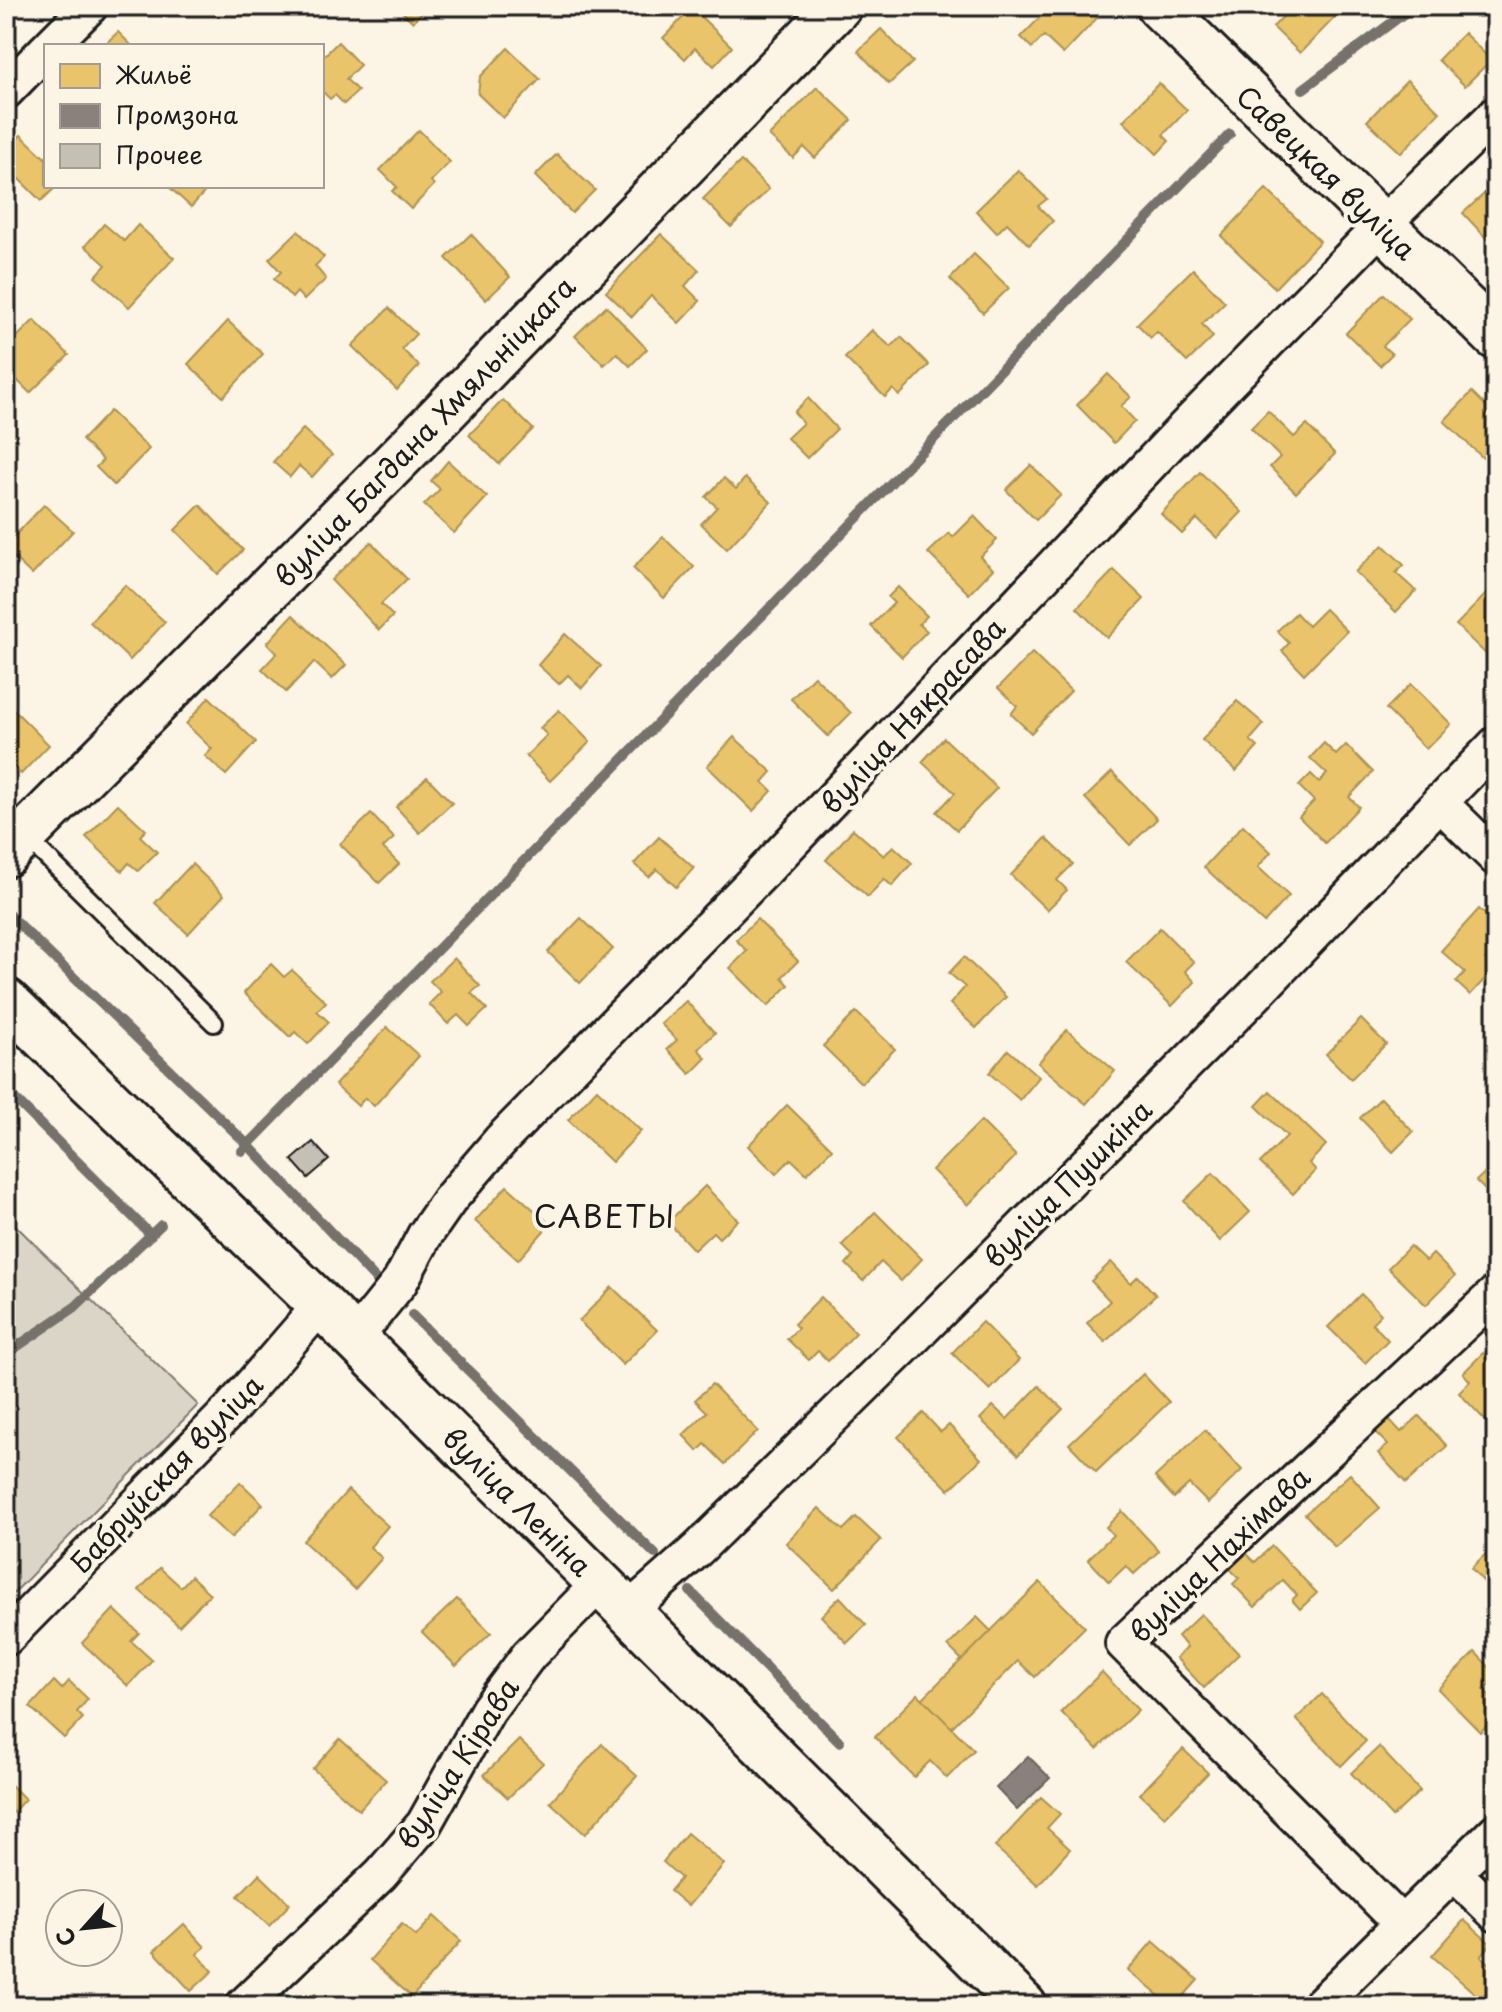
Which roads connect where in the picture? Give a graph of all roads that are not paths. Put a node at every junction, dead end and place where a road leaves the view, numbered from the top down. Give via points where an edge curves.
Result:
1 (90, 6) edge
2 (839, 6) edge
3 (1159, 6) edge
4 (52, 44) edge
5 (44, 52) edge
6 (6, 91) edge
7 (1496, 114) edge
8 (1381, 226) junction
9 (1496, 337) edge
10 (1496, 744) edge
11 (1439, 802) junction
12 (12, 835) edge
13 (1496, 858) edge
14 (6, 1001) edge
15 (214, 1023) dead end
16 (1496, 1293) edge
17 (321, 1305) junction
18 (355, 1338) junction
19 (614, 1597) junction
20 (6, 1638) edge
21 (1496, 1831) edge
22 (1454, 1873) junction
23 (1496, 1914) edge
24 (1402, 1924) junction
25 (243, 2006) edge
26 (1024, 2006) edge
27 (1319, 2006) edge

1 - 4 street
2 - 12 street, вуліца Багдана Хмяльніцкага via 410,447
3 - 8 street, Савецкая вуліца
5 - 6 street
7 - 8 street, вуліца Някрасава
8 - 9 street, Савецкая вуліца
8 - 18 street, вуліца Някрасава via 500,1141 450,1199 400,1282
10 - 11 street, вуліца Пушкіна
11 - 13 street
11 - 19 street, вуліца Пушкіна via 1254,996 698,1549
12 - 15 lane
14 - 17 street, вуліца Леніна
16 - 24 street, вуліца Нахімава via 1123,1643
17 - 18 street, вуліца Леніна
17 - 20 street, Бабруйская вуліца via 230,1410
18 - 19 street, вуліца Леніна
19 - 25 street, вуліца Кірава via 529,1655 488,1710 424,1824 381,1874
19 - 26 street, вуліца Леніна
21 - 22 street
22 - 23 street
22 - 24 street
24 - 27 street

